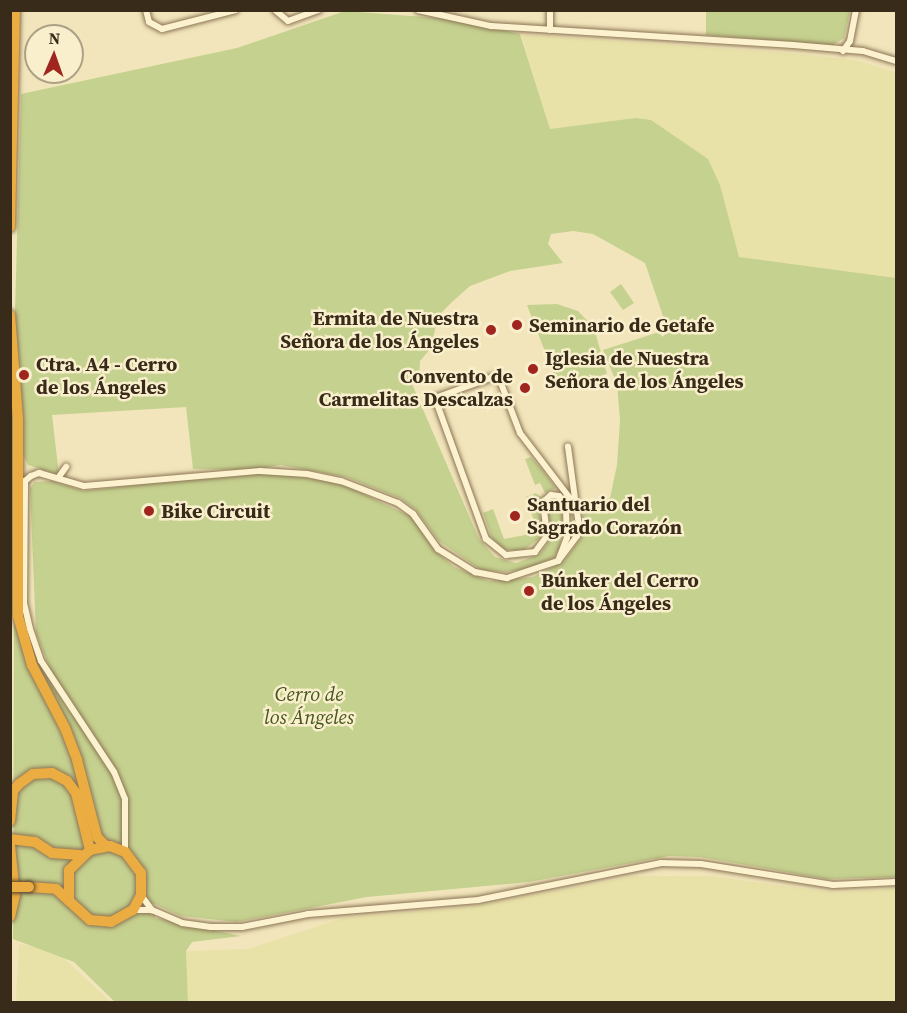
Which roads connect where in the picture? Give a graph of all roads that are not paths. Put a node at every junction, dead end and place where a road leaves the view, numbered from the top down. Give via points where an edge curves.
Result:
1 (20, 10) edge
2 (146, 10) edge
3 (236, 10) edge
4 (275, 10) edge
5 (319, 10) edge
6 (418, 10) edge
7 (550, 10) edge
8 (856, 10) edge
9 (15, 16) edge
10 (550, 30) junction
11 (843, 51) junction
12 (897, 61) edge
13 (10, 227) edge
14 (10, 315) edge
15 (567, 447) dead end
16 (66, 467) dead end
17 (58, 478) junction
18 (576, 506) junction
19 (566, 510) junction
20 (579, 520) junction
21 (565, 523) junction
22 (558, 561) junction
23 (10, 821) edge
24 (123, 831) junction
25 (10, 839) edge
26 (10, 845) edge
27 (108, 846) junction
28 (125, 852) junction
29 (85, 853) junction
30 (897, 882) edge
31 (10, 887) edge
32 (141, 895) junction
33 (69, 901) junction
34 (133, 910) junction
35 (152, 910) junction
36 (10, 916) edge

1 - 9 highway
2 - 3 street via 149,22 162,28
4 - 5 street via 288,21
6 - 10 street via 491,26
7 - 10 street
8 - 11 street via 850,41
9 - 13 highway
10 - 11 street
11 - 12 street via 863,51
14 - 27 highway via 18,419 18,616 32,665 66,728 96,837
15 - 18 street
16 - 17 street
17 - 22 street via 84,486 260,471 307,474 341,481 398,503 413,514 438,549 475,572 507,578
17 - 24 street via 39,473 25,481 24,603 41,661 114,772 125,799
18 - 19 street
18 - 19 street via 520,433 499,378 435,398 486,539 495,548 506,555 535,552 547,536 543,502 551,495 559,496
18 - 20 street
19 - 21 street
20 - 21 street via 571,518
20 - 22 street via 577,536
21 - 22 street via 567,538
23 - 29 highway via 13,791 19,784 33,774 52,773 67,781 76,794
24 - 27 street
24 - 28 street
25 - 29 highway via 27,839 52,853
26 - 36 highway via 15,895
27 - 28 highway
27 - 29 highway
28 - 32 highway via 141,873
29 - 33 highway via 69,870
30 - 35 street via 833,885 701,864 661,863 478,900 330,912 242,927 182,923
31 - 33 highway, bridge via 56,889
32 - 34 highway
32 - 35 street
33 - 34 highway via 90,920 111,922
34 - 35 street

